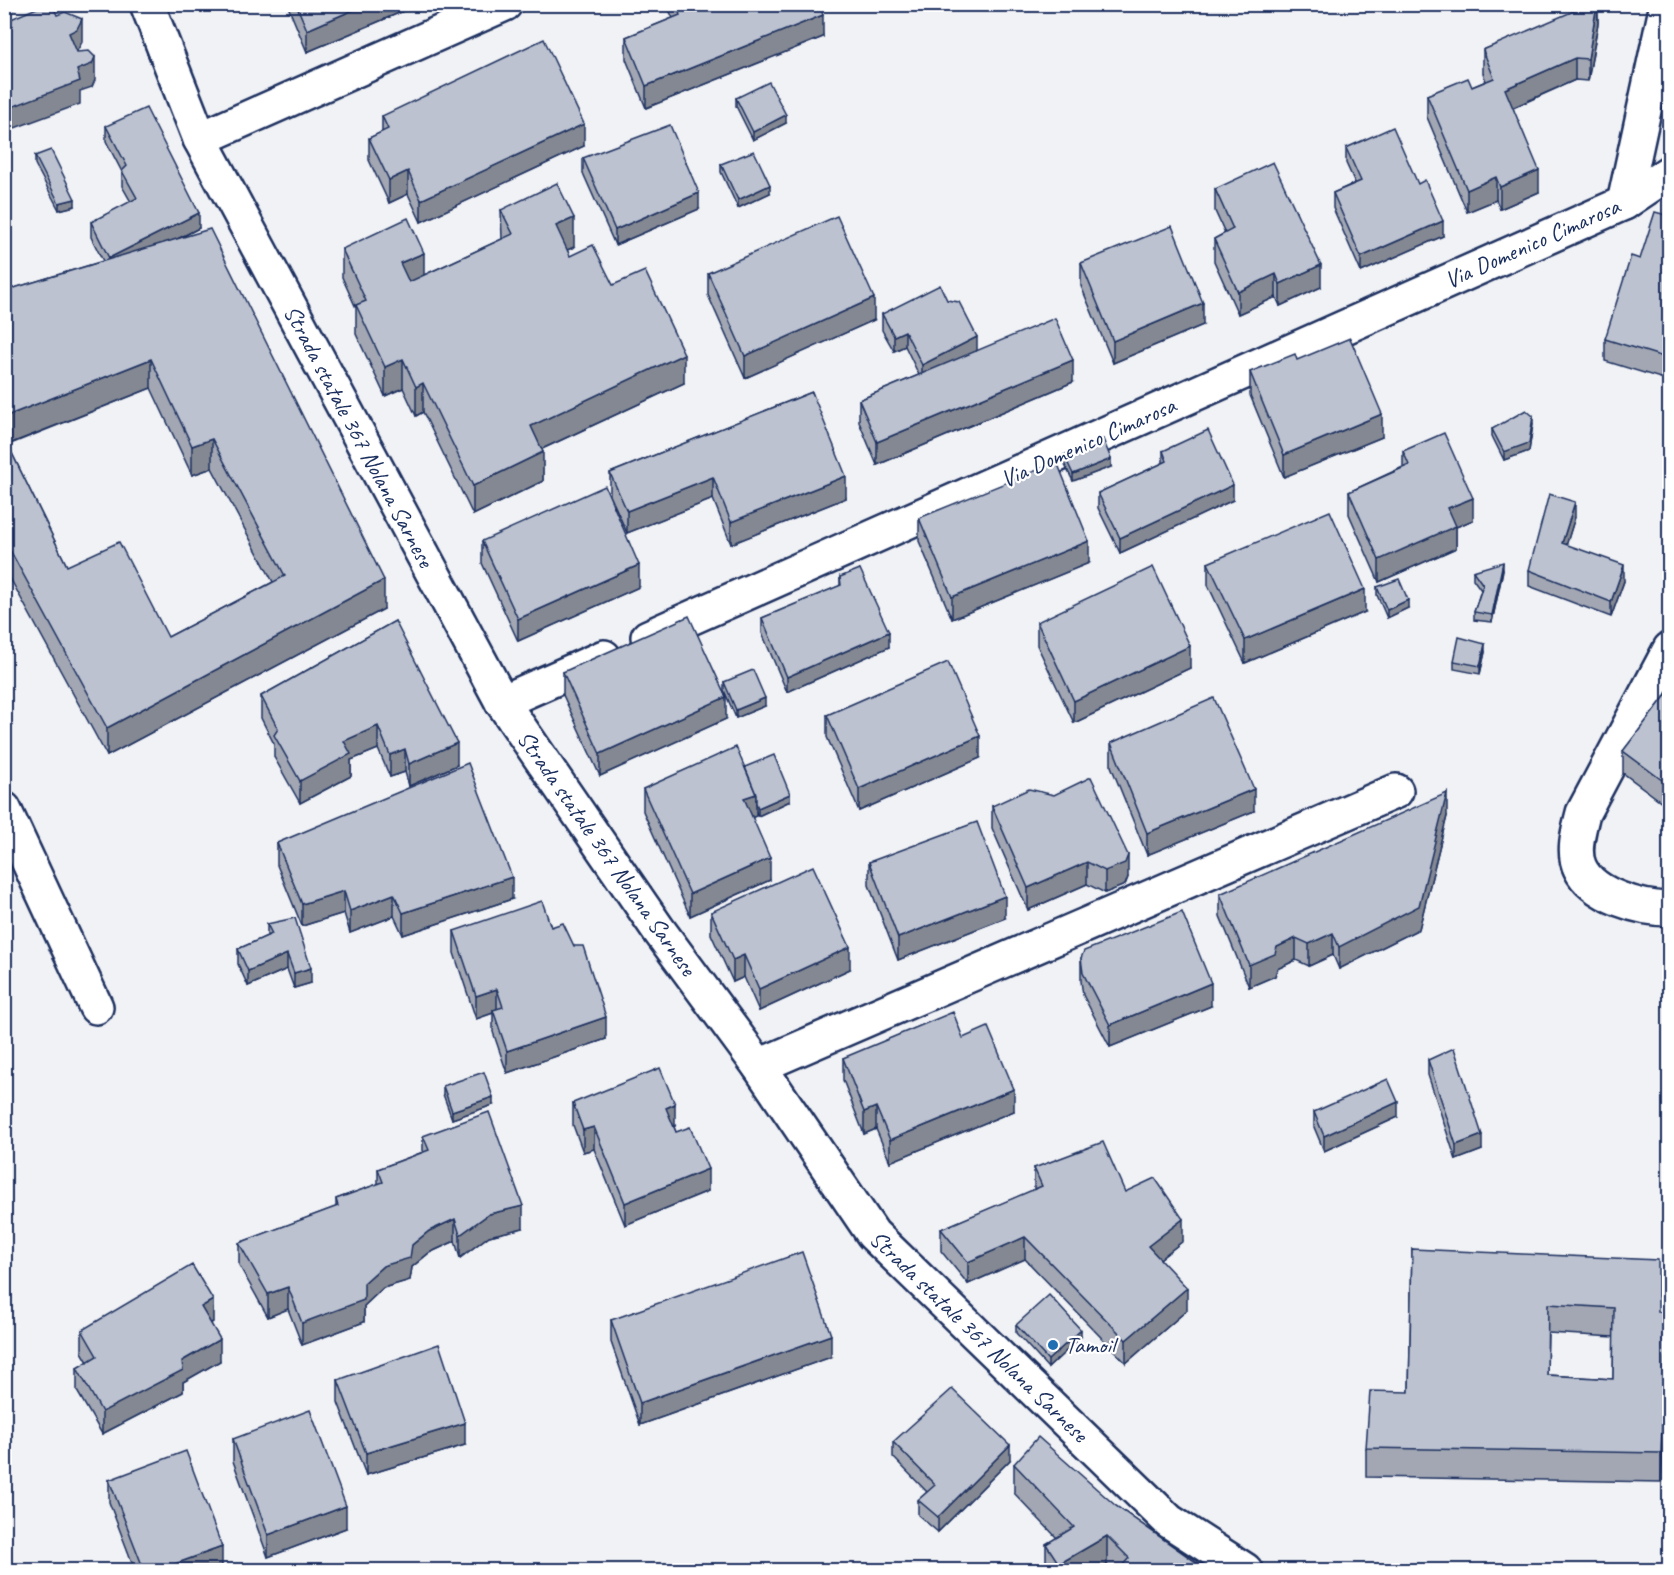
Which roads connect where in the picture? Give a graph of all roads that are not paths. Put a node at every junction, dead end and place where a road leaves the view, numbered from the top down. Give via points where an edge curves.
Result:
1 (147, 4) edge
2 (505, 4) edge
3 (1667, 4) edge
4 (200, 139) junction
5 (1670, 172) edge
6 (1624, 203) junction
7 (1670, 649) edge
8 (502, 702) junction
9 (1396, 791) dead end
10 (4, 809) edge
11 (1670, 909) edge
12 (96, 1007) dead end
13 (759, 1066) junction
14 (1245, 1570) edge

1 - 4 street, Strada statale 367 Nolana Sarnese
2 - 4 street
3 - 6 street
4 - 8 street, Strada statale 367 Nolana Sarnese
5 - 6 street, Via Domenico Cimarosa
6 - 8 street, Via Domenico Cimarosa
7 - 11 street via 1583,813 1576,843 1580,868 1594,884 1613,897
8 - 13 street, Strada statale 367 Nolana Sarnese
9 - 13 street
10 - 12 street
13 - 14 street, Strada statale 367 Nolana Sarnese via 873,1234 1169,1521

